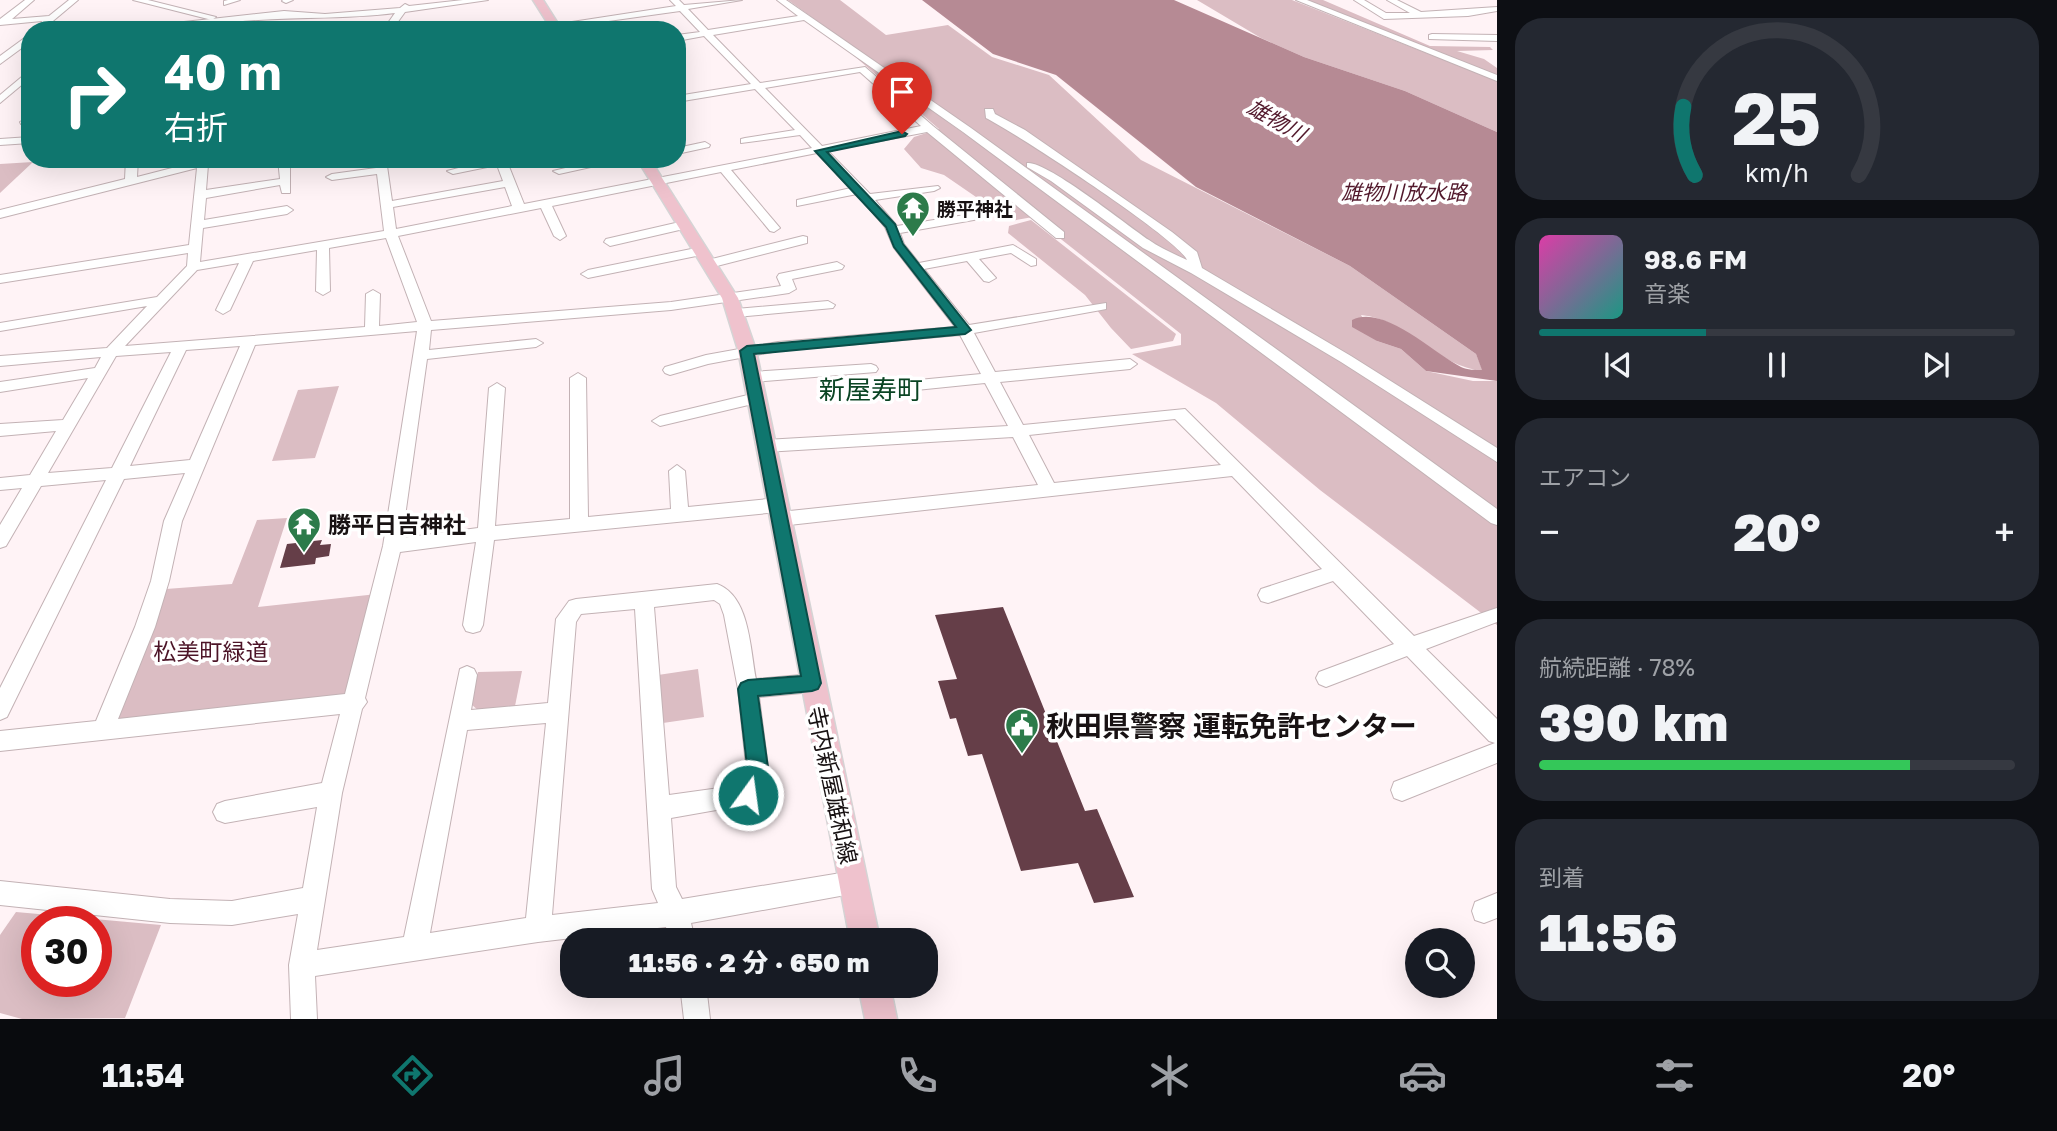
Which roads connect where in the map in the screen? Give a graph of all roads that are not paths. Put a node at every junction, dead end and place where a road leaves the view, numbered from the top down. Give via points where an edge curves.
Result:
1 (30, 0) edge
2 (74, 0) edge
3 (137, 0) edge
4 (287, 0) edge
5 (408, 0) edge
6 (484, 0) edge
7 (538, 0) edge
8 (738, 0) edge
9 (781, 0) edge
10 (1300, 0) edge
11 (1359, 0) edge
12 (1391, 0) edge
13 (154, 1) edge
14 (473, 1) edge
15 (1455, 1) edge
16 (677, 4) edge
17 (169, 7) junction
18 (1497, 9) edge
19 (402, 10) junction
20 (1468, 13) junction
21 (284, 14) junction
22 (300, 15) junction
23 (1424, 15) junction
24 (1392, 16) junction
25 (138, 17) dead end
26 (803, 19) junction
27 (48, 21) edge
28 (134, 21) edge
29 (157, 21) edge
30 (227, 21) joint
31 (305, 21) edge
32 (394, 21) edge
33 (552, 21) edge
34 (591, 21) edge
35 (1478, 21) dead end
36 (1, 23) edge
37 (21, 23) edge
38 (1409, 27) dead end
39 (1448, 27) dead end
40 (1488, 28) dead end
41 (705, 34) junction
42 (686, 37) edge
43 (1432, 37) dead end
44 (1497, 37) edge
45 (21, 44) edge
46 (0, 61) edge
47 (862, 69) junction
48 (1497, 78) edge
49 (21, 81) edge
50 (17, 84) junction
51 (21, 84) edge
52 (0, 85) edge
53 (761, 91) junction
54 (686, 98) edge
55 (0, 100) edge
56 (712, 104) dead end
57 (989, 111) dead end
58 (929, 128) junction
59 (967, 130) junction
60 (802, 132) junction
61 (21, 141) edge
62 (745, 141) dead end
63 (0, 142) edge
64 (705, 145) dead end
65 (686, 148) edge
66 (820, 151) junction
67 (132, 168) edge
68 (182, 168) edge
69 (205, 168) edge
70 (285, 168) edge
71 (366, 168) edge
72 (382, 168) edge
73 (466, 168) edge
74 (503, 168) edge
75 (575, 168) edge
76 (649, 168) edge
77 (724, 169) junction
78 (453, 171) dead end
79 (559, 171) dead end
80 (332, 177) dead end
81 (131, 181) junction
82 (657, 181) junction
83 (508, 183) junction
84 (934, 188) dead end
85 (863, 194) junction
86 (75, 195) junction
87 (200, 195) junction
88 (0, 203) edge
89 (545, 203) junction
90 (801, 203) dead end
91 (387, 205) junction
92 (519, 208) junction
93 (288, 209) dead end
94 (0, 214) edge
95 (985, 214) dead end
96 (197, 225) junction
97 (684, 225) junction
98 (774, 228) dead end
99 (893, 230) junction
100 (391, 234) junction
101 (1060, 235) dead end
102 (560, 236) dead end
103 (803, 240) dead end
104 (610, 242) dead end
105 (323, 246) junction
106 (195, 248) junction
107 (705, 257) junction
108 (970, 257) junction
109 (248, 258) junction
110 (1031, 262) dead end
111 (837, 266) dead end
112 (193, 267) junction
113 (916, 267) junction
114 (1196, 270) junction
115 (588, 274) dead end
116 (989, 278) dead end
117 (0, 279) edge
118 (323, 291) dead end
119 (373, 294) dead end
120 (161, 300) junction
121 (732, 303) junction
122 (828, 305) dead end
123 (1101, 306) dead end
124 (223, 310) dead end
125 (425, 325) junction
126 (0, 327) edge
127 (372, 330) junction
128 (965, 330) junction
129 (250, 341) junction
130 (537, 343) dead end
131 (180, 348) junction
132 (112, 351) junction
133 (747, 351) junction
134 (421, 355) junction
135 (8, 360) edge
136 (1130, 364) dead end
137 (871, 369) dead end
138 (0, 370) edge
139 (670, 370) dead end
140 (98, 372) junction
141 (578, 377) dead end
142 (990, 379) junction
143 (0, 387) edge
144 (754, 387) junction
145 (496, 388) dead end
146 (877, 389) dead end
147 (660, 421) dead end
148 (69, 425) junction
149 (0, 430) edge
150 (1017, 431) junction
151 (765, 446) junction
152 (1497, 456) edge
153 (195, 467) junction
154 (1235, 470) junction
155 (677, 471) dead end
156 (117, 474) junction
157 (35, 481) junction
158 (0, 484) edge
159 (1050, 491) junction
160 (779, 512) junction
161 (680, 514) junction
162 (1497, 518) edge
163 (579, 524) junction
164 (486, 534) junction
165 (0, 541) edge
166 (392, 546) junction
167 (1336, 572) junction
168 (1268, 595) dead end
169 (645, 600) junction
170 (1494, 615) dead end
171 (473, 625) dead end
172 (1411, 647) junction
173 (467, 675) dead end
174 (1326, 678) dead end
175 (812, 683) junction
176 (748, 689) junction
177 (356, 702) junction
178 (0, 710) edge
179 (558, 712) junction
180 (458, 722) junction
181 (103, 729) junction
182 (1497, 734) edge
183 (0, 741) edge
184 (1497, 753) edge
185 (1402, 790) dead end
186 (331, 793) junction
187 (659, 808) junction
188 (225, 812) dead end
189 (853, 883) junction
190 (0, 893) edge
191 (313, 899) junction
192 (676, 913) junction
193 (679, 928) edge
194 (862, 928) edge
195 (538, 929) junction
196 (414, 949) junction
197 (302, 965) junction
198 (696, 998) edge
199 (877, 998) edge
200 (304, 1019) edge
201 (697, 1019) edge
202 (881, 1019) edge

1 - 36 street
2 - 27 street
3 - 13 street
4 - 21 street via 282,4
5 - 19 street
6 - 14 street
7 - 33 main road
8 - 16 street
9 - 26 street
10 - 48 street
11 - 24 street
12 - 23 street
13 - 17 street
14 - 19 street
15 - 20 street
16 - 34 street
16 - 41 street
17 - 29 street
17 - 30 street
18 - 20 street
19 - 22 street via 339,17
19 - 32 street
20 - 23 street
20 - 35 street
21 - 22 street
21 - 30 street
22 - 31 street
23 - 24 street
23 - 39 street
24 - 38 street
25 - 28 street
26 - 41 street
26 - 47 street
26 - 59 street
36 - 37 street
40 - 44 street
41 - 42 street
41 - 53 street
43 - 44 street
45 - 46 street
47 - 53 street
47 - 58 street
49 - 50 street
50 - 51 street
50 - 52 street
50 - 55 street
53 - 54 street
53 - 56 street
53 - 60 street
57 - 114 street via 990,116 1021,132 1168,235 1192,256
58 - 66 street
58 - 101 street
59 - 114 street via 1055,179 1147,245
59 - 162 street
60 - 62 street
60 - 66 street
61 - 63 street
64 - 65 street
66 - 77 street
66 - 85 street
67 - 81 street
68 - 81 street
69 - 87 street
70 - 87 street via 286,186
71 - 80 street
72 - 91 street
73 - 78 street
74 - 83 street
75 - 79 street
76 - 82 main road, 寺内新屋雄和線
77 - 82 street
77 - 98 street
81 - 86 street
82 - 89 street
82 - 97 main road, 寺内新屋雄和線
83 - 91 street
83 - 92 street
84 - 85 street
85 - 90 street
85 - 99 street
86 - 88 street
86 - 94 street
87 - 96 street
89 - 92 street
89 - 102 street
91 - 100 street
92 - 100 street
93 - 96 street
95 - 99 street
96 - 106 street
97 - 104 street
97 - 107 main road, 寺内新屋雄和線
99 - 113 street via 898,245
100 - 105 street
100 - 125 street
103 - 107 street
105 - 109 street
105 - 118 street
106 - 112 street
106 - 117 street
107 - 115 street
107 - 121 main road, 寺内新屋雄和線
108 - 110 street via 1013,249
108 - 113 street
108 - 116 street
109 - 112 street
109 - 124 street
111 - 121 street via 784,277 789,289
112 - 120 street
113 - 128 street
114 - 152 street
119 - 127 street
120 - 126 street
120 - 132 street
121 - 122 street
121 - 125 street
121 - 133 main road, 寺内新屋雄和線
123 - 128 street
125 - 127 street
125 - 134 street
127 - 129 street
128 - 133 street
128 - 142 street
129 - 131 street
129 - 153 street
130 - 134 street
131 - 132 street
131 - 156 street
132 - 135 street
132 - 140 street
133 - 139 street
133 - 144 main road, 寺内新屋雄和線
134 - 166 street
135 - 138 street
136 - 142 street
137 - 144 street
140 - 143 street
140 - 148 street
141 - 163 street
142 - 146 street
142 - 150 street
144 - 147 street
144 - 151 main road, 寺内新屋雄和線
145 - 164 street
148 - 149 street
148 - 157 street
150 - 151 street
150 - 154 street via 1179,413
150 - 159 street
151 - 160 main road, 寺内新屋雄和線
153 - 156 street
153 - 181 street via 173,521 145,627
154 - 159 street
154 - 167 street
155 - 161 street
156 - 157 street
156 - 178 street
157 - 158 street
157 - 165 street
159 - 160 street
160 - 161 street
160 - 175 main road, 寺内新屋雄和線
161 - 163 street
163 - 164 street
164 - 166 street
164 - 171 street
166 - 177 street
167 - 168 street
167 - 172 street
169 - 176 street via 718,592 727,599
169 - 179 street via 576,607 566,619
169 - 187 street
170 - 172 street
172 - 174 street
172 - 182 street
173 - 180 street
175 - 176 street
175 - 189 main road, 寺内新屋雄和線
176 - 187 street via 758,775 748,795
177 - 181 street
177 - 186 street
179 - 180 street
179 - 195 street
180 - 196 street
181 - 183 street
184 - 185 street
186 - 188 street
186 - 191 street
187 - 192 street via 664,889
189 - 192 street
189 - 194 main road, 寺内新屋雄和線
190 - 191 street via 232,914
191 - 197 street
192 - 193 street
192 - 195 street
195 - 196 street
196 - 197 street
197 - 200 street
198 - 201 street
199 - 202 main road

